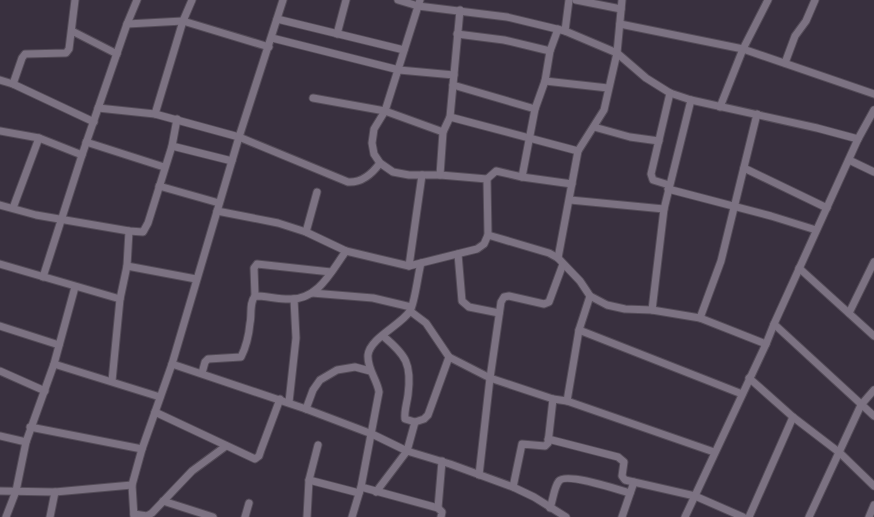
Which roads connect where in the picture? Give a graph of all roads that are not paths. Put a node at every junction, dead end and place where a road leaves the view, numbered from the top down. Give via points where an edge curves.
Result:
1 (75, 0) edge
2 (137, 0) edge
3 (192, 0) edge
4 (283, 0) edge
5 (346, 0) edge
6 (398, 0) edge
7 (569, 0) edge
8 (576, 0) edge
9 (622, 0) edge
10 (768, 0) edge
11 (815, 0) edge
12 (419, 3) edge
13 (621, 9) junction
14 (460, 10) junction
15 (277, 19) junction
16 (183, 21) junction
17 (127, 24) junction
18 (620, 24) junction
19 (558, 29) junction
20 (72, 31) junction
21 (565, 31) junction
22 (337, 34) junction
23 (456, 34) junction
24 (272, 38) junction
25 (269, 46) junction
26 (743, 49) junction
27 (404, 50) junction
28 (550, 51) junction
29 (617, 53) junction
30 (117, 54) junction
31 (785, 63) junction
32 (399, 70) junction
33 (454, 75) junction
34 (0, 80) edge
35 (545, 81) junction
36 (13, 84) junction
37 (453, 85) junction
38 (608, 88) junction
39 (670, 93) junction
40 (874, 94) edge
41 (313, 98) dead end
42 (691, 100) junction
43 (720, 107) junction
44 (98, 108) junction
45 (535, 109) junction
46 (874, 110) edge
47 (385, 111) junction
48 (155, 114) junction
49 (757, 114) junction
50 (450, 117) junction
51 (177, 119) junction
52 (94, 122) junction
53 (594, 127) junction
54 (0, 131) edge
55 (443, 132) junction
56 (239, 137) junction
57 (528, 137) junction
58 (39, 138) junction
59 (858, 138) junction
60 (659, 141) junction
61 (86, 142) junction
62 (172, 146) junction
63 (578, 151) junction
64 (82, 155) junction
65 (849, 160) junction
66 (232, 161) junction
67 (380, 163) junction
68 (164, 167) junction
69 (744, 168) junction
70 (874, 172) edge
71 (422, 175) junction
72 (440, 175) junction
73 (522, 177) junction
74 (487, 179) junction
75 (572, 184) junction
76 (159, 186) junction
77 (668, 187) junction
78 (317, 192) dead end
79 (570, 200) junction
80 (219, 203) junction
81 (0, 205) edge
82 (13, 208) junction
83 (735, 208) junction
84 (827, 208) junction
85 (664, 209) junction
86 (217, 211) junction
87 (61, 220) junction
88 (816, 230) junction
89 (129, 231) junction
90 (306, 232) junction
91 (488, 235) junction
92 (346, 251) junction
93 (458, 254) junction
94 (558, 258) junction
95 (874, 262) edge
96 (421, 263) junction
97 (0, 264) edge
98 (563, 264) junction
99 (127, 266) junction
100 (409, 266) junction
101 (799, 268) junction
102 (331, 272) junction
103 (43, 277) junction
104 (196, 279) junction
105 (75, 286) junction
106 (312, 293) junction
107 (254, 296) junction
108 (590, 296) junction
109 (120, 299) junction
110 (294, 299) junction
111 (410, 309) junction
112 (652, 310) junction
113 (499, 313) junction
114 (849, 313) junction
115 (700, 318) junction
116 (774, 324) junction
117 (0, 326) edge
118 (579, 330) junction
119 (383, 336) junction
120 (874, 336) edge
121 (766, 344) junction
122 (59, 345) junction
123 (448, 357) junction
124 (54, 364) junction
125 (172, 364) junction
126 (370, 371) junction
127 (0, 372) edge
128 (202, 373) junction
129 (490, 378) junction
130 (749, 378) junction
131 (112, 381) junction
132 (874, 390) edge
133 (45, 391) junction
134 (742, 394) junction
135 (160, 397) junction
136 (280, 399) junction
137 (553, 399) junction
138 (568, 401) junction
139 (289, 402) junction
140 (861, 405) junction
141 (306, 409) junction
142 (156, 412) junction
143 (874, 416) edge
144 (793, 417) junction
145 (415, 422) junction
146 (30, 427) junction
147 (372, 434) junction
148 (0, 436) edge
149 (548, 439) junction
150 (26, 442) junction
151 (318, 445) dead end
152 (226, 446) junction
153 (142, 449) junction
154 (406, 451) junction
155 (714, 452) junction
156 (840, 453) junction
157 (442, 461) junction
158 (479, 475) junction
159 (308, 480) junction
160 (634, 482) junction
161 (132, 485) junction
162 (874, 486) edge
163 (513, 487) junction
164 (360, 490) junction
165 (0, 491) edge
166 (16, 491) junction
167 (54, 492) junction
168 (376, 492) junction
169 (630, 494) junction
170 (695, 496) junction
171 (163, 501) junction
172 (249, 503) dead end
173 (874, 505) edge
174 (438, 508) junction
175 (550, 508) junction
176 (200, 515) edge
177 (134, 516) edge
178 (6, 517) edge
179 (50, 517) edge
180 (213, 517) edge
181 (245, 517) edge
182 (307, 517) edge
183 (352, 517) edge
184 (441, 517) edge
185 (566, 517) edge
186 (622, 517) edge
187 (685, 517) edge
188 (743, 517) edge
189 (748, 517) edge
190 (809, 517) edge
191 (869, 517) edge

1 - 20 street
2 - 17 street
3 - 16 street
4 - 15 street
5 - 22 street
6 - 12 street
7 - 21 street
8 - 13 street
9 - 13 street
10 - 26 street
11 - 31 street via 806,21 795,36
12 - 14 street
12 - 27 street
13 - 18 street
14 - 19 street via 507,17
14 - 23 street
15 - 22 street
15 - 24 street
16 - 17 street
16 - 25 street
16 - 48 street
17 - 30 street
18 - 26 street
18 - 29 street
19 - 21 street
19 - 28 street
20 - 30 street
20 - 36 street via 66,53 25,54
21 - 29 street
22 - 27 street
23 - 28 street via 504,40
23 - 33 street
24 - 25 street
24 - 32 street
25 - 56 street
26 - 31 street
26 - 43 street
27 - 32 street
28 - 35 street
29 - 38 street
29 - 39 street via 646,78
30 - 44 street
31 - 40 street
32 - 33 street
32 - 47 street
33 - 37 street
34 - 36 street
35 - 38 street
35 - 45 street
36 - 52 street
37 - 45 street
37 - 50 street
38 - 53 street via 604,110
39 - 42 street
39 - 60 street
41 - 47 street
42 - 43 street
42 - 77 street
43 - 49 street
44 - 48 street
44 - 52 street
45 - 57 street
46 - 59 street
47 - 55 street
47 - 67 street via 374,129 372,142 374,154
48 - 51 street
49 - 59 street
49 - 69 street
50 - 55 street
50 - 57 street
51 - 56 street
51 - 62 street
52 - 61 street
53 - 60 street via 630,137
53 - 63 street
54 - 58 street
55 - 72 street
56 - 66 street
56 - 67 street via 348,182 362,180
57 - 63 street
57 - 73 street
58 - 64 street
58 - 82 street
59 - 65 street
60 - 77 street via 652,178
61 - 64 street
61 - 68 street
62 - 66 street
62 - 68 street
63 - 75 street
64 - 87 street
65 - 70 street
65 - 84 street
66 - 80 street
67 - 71 street via 393,172
68 - 76 street
69 - 83 street
69 - 84 street
71 - 72 street
71 - 100 street
72 - 74 street
73 - 74 street via 496,171
73 - 75 street
74 - 91 street
75 - 79 street
76 - 80 street
76 - 89 street via 143,232
77 - 83 street
77 - 85 street
78 - 90 street
79 - 85 street
79 - 94 street
80 - 86 street
81 - 82 street
82 - 87 street
83 - 88 street
83 - 115 street via 721,261
84 - 88 street
85 - 112 street
86 - 90 street via 278,223
86 - 104 street
87 - 89 street
87 - 103 street
88 - 101 street
89 - 99 street
90 - 92 street
91 - 93 street via 484,244 477,249
91 - 94 street
92 - 100 street
92 - 102 street
93 - 96 street
93 - 113 street via 462,301 469,307
94 - 98 street
95 - 114 street
96 - 100 street
96 - 111 street
97 - 103 street
98 - 108 street via 580,281
98 - 113 street via 549,302 544,304 504,297
99 - 104 street
99 - 109 street
101 - 114 street
101 - 116 street
102 - 106 street via 325,283
102 - 107 street via 257,264 254,268
103 - 105 street
104 - 125 street
105 - 109 street
105 - 122 street
106 - 110 street
106 - 111 street via 373,298
107 - 110 street
107 - 128 street via 251,323 241,357 208,359
108 - 112 street via 625,309
108 - 118 street
109 - 131 street
110 - 139 street via 296,338
111 - 119 street
111 - 123 street via 426,323
112 - 115 street
113 - 129 street
114 - 120 street
115 - 121 street
116 - 121 street
116 - 140 street
117 - 122 street
118 - 134 street
118 - 138 street
119 - 126 street via 369,350
119 - 145 street via 407,359 410,372 405,419
121 - 130 street
122 - 124 street
123 - 129 street
123 - 145 street via 428,415
124 - 131 street
124 - 133 street
125 - 128 street
125 - 135 street
126 - 141 street via 355,366 337,370 320,380
126 - 147 street via 377,382 379,392
127 - 133 street
128 - 136 street
129 - 137 street
129 - 158 street
130 - 134 street
130 - 144 street
131 - 135 street
132 - 140 street
133 - 146 street
134 - 155 street
135 - 142 street
136 - 139 street
136 - 152 street via 259,456 255,459
137 - 138 street
137 - 149 street
138 - 155 street
139 - 141 street
140 - 143 street
140 - 156 street
141 - 147 street
142 - 152 street
142 - 153 street
144 - 156 street
144 - 189 street
145 - 154 street
146 - 150 street
146 - 153 street
147 - 154 street
147 - 164 street
148 - 150 street
149 - 160 street via 618,457 624,462 622,476 625,480
149 - 163 street via 545,446 522,444
150 - 166 street
151 - 159 street
152 - 171 street via 192,471
153 - 161 street
154 - 157 street
154 - 168 street
155 - 170 street
156 - 162 street
156 - 190 street
157 - 158 street
157 - 174 street
158 - 163 street
159 - 164 street
159 - 182 street
160 - 169 street
160 - 170 street
161 - 167 street
161 - 177 street
163 - 175 street
164 - 168 street
164 - 183 street
165 - 166 street
166 - 167 street
166 - 178 street
167 - 179 street
168 - 174 street
169 - 175 street via 564,478 557,484
169 - 186 street
170 - 187 street
170 - 188 street
171 - 176 street
171 - 177 street via 147,516
172 - 181 street
173 - 191 street
174 - 184 street via 442,512
175 - 185 street
176 - 180 street

